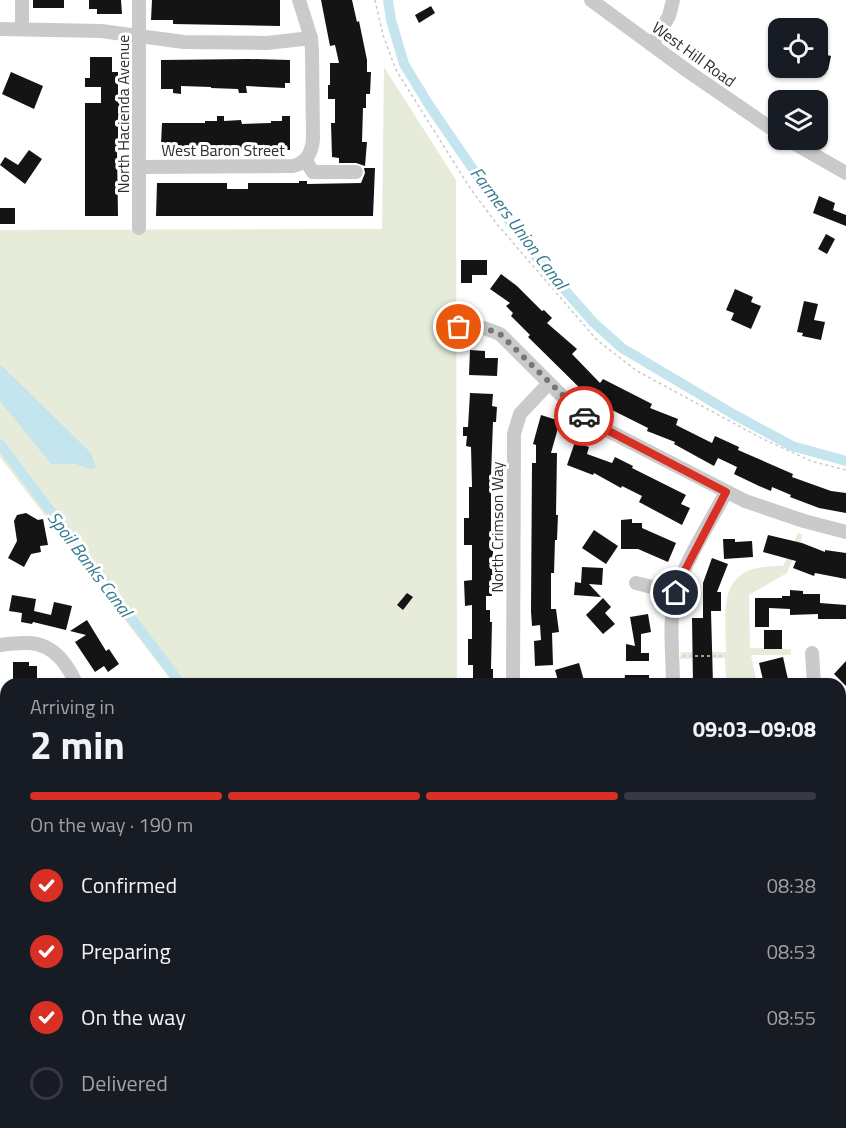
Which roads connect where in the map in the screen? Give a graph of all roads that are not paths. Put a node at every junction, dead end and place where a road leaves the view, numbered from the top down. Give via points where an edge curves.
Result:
1 (22, 0) edge
2 (139, 0) edge
3 (299, 0) edge
4 (591, 0) edge
5 (673, 0) edge
6 (0, 29) edge
7 (22, 29) junction
8 (139, 37) junction
9 (311, 38) junction
10 (652, 45) junction
11 (768, 127) edge
12 (806, 150) edge
13 (306, 160) junction
14 (140, 167) junction
15 (356, 171) dead end
16 (846, 173) edge
17 (139, 228) dead end
18 (459, 327) dead end
19 (549, 383) junction
20 (726, 492) junction
21 (846, 532) edge
22 (636, 582) dead end
23 (676, 593) junction
24 (0, 645) edge
25 (812, 653) dead end
26 (73, 678) edge
27 (513, 678) edge
28 (673, 678) edge
29 (814, 678) edge

1 - 7 street
2 - 8 street, North Hacienda Avenue
3 - 9 street
4 - 10 street, West Hill Road
5 - 10 street via 669,16
6 - 7 street
7 - 8 street via 91,30
8 - 9 street via 240,43
8 - 14 street, North Hacienda Avenue
9 - 13 street via 314,139
10 - 11 street, West Hill Road
12 - 16 street
13 - 14 street, West Baron Street via 293,166
13 - 15 street via 313,172
14 - 17 street, North Hacienda Avenue
18 - 19 street via 484,328 500,334
19 - 20 street via 590,421
19 - 27 street, North Crimson Way via 520,414 514,434
20 - 21 street
20 - 23 street
22 - 23 street
23 - 28 street
24 - 26 street via 24,642 49,648 60,656
25 - 29 street

